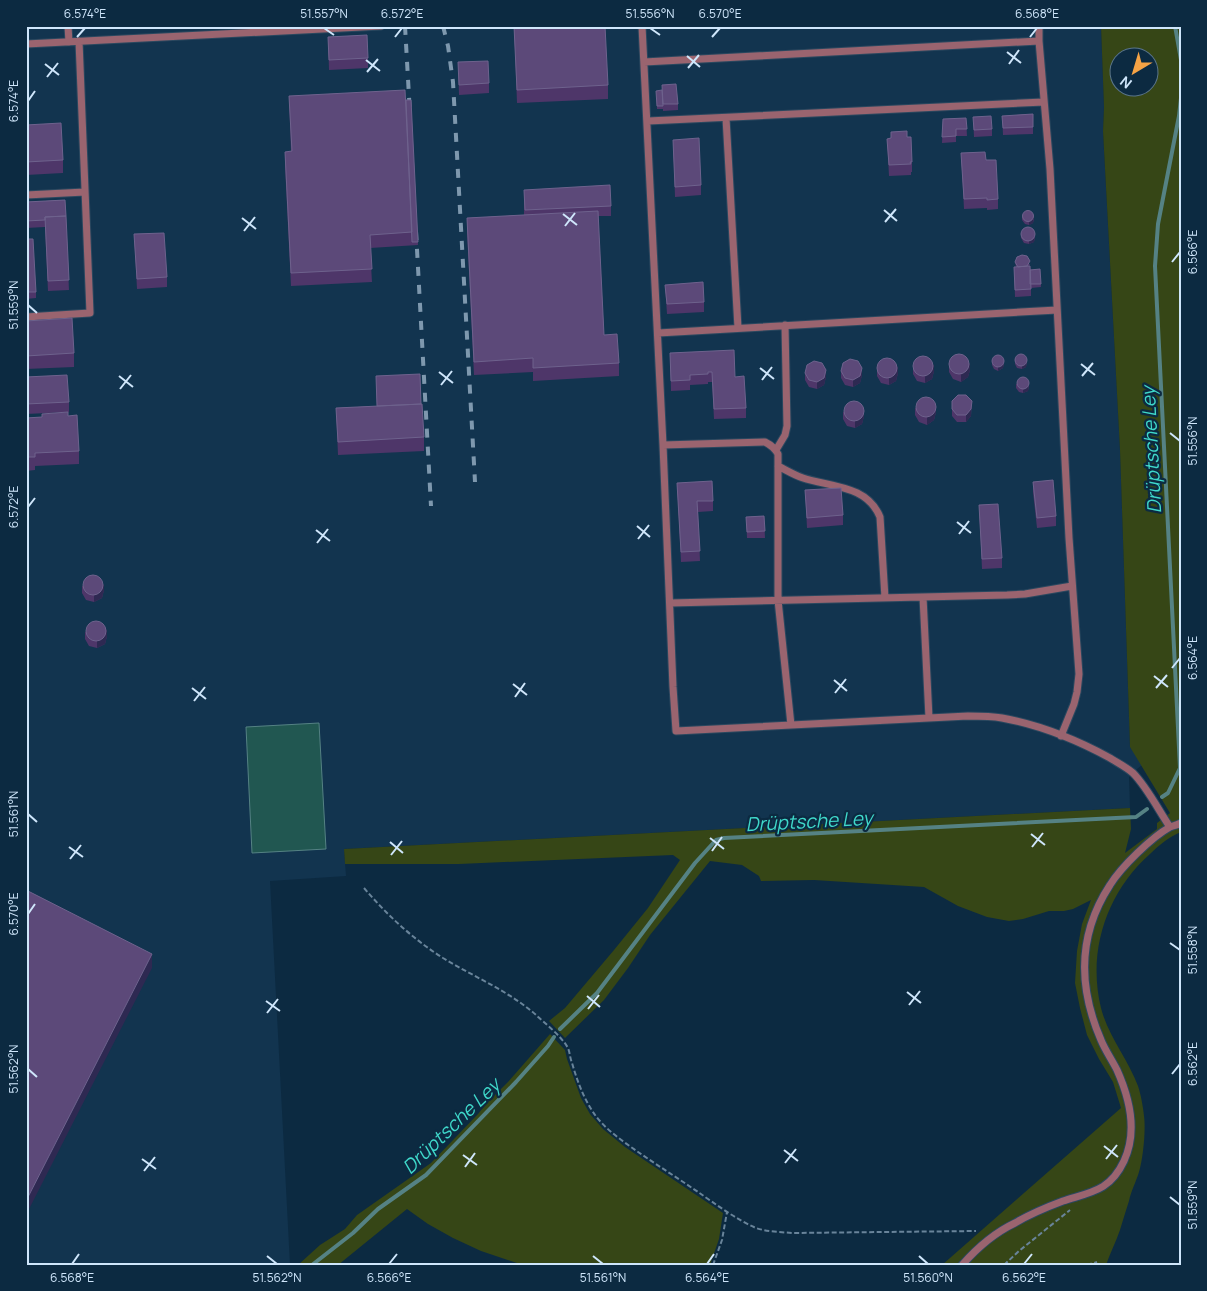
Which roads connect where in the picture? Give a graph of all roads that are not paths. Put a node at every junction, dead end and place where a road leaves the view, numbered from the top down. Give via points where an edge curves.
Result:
1 (68, 26) edge
2 (377, 26) edge
3 (381, 26) edge
4 (642, 26) edge
5 (1039, 26) edge
6 (79, 41) junction
7 (1039, 41) junction
8 (69, 42) junction
9 (26, 44) edge
10 (644, 62) junction
11 (1044, 102) junction
12 (726, 118) junction
13 (648, 121) junction
14 (85, 192) junction
15 (26, 195) edge
16 (1057, 310) junction
17 (26, 317) edge
18 (785, 325) junction
19 (738, 328) junction
20 (658, 333) junction
21 (663, 445) junction
22 (776, 450) junction
23 (778, 466) junction
24 (1072, 586) junction
25 (923, 597) junction
26 (885, 598) junction
27 (778, 600) junction
28 (670, 602) junction
29 (929, 718) junction
30 (791, 725) junction
31 (1061, 736) junction
32 (1181, 823) edge
33 (1170, 828) junction
34 (962, 1265) edge

1 - 8 lane
2 - 3 lane
2 - 6 lane
4 - 10 lane
5 - 7 lane
6 - 8 lane
6 - 14 lane
7 - 10 lane
7 - 11 lane
8 - 9 lane
10 - 13 lane
11 - 12 lane
11 - 16 lane
12 - 13 lane
12 - 19 lane
13 - 20 lane
14 - 15 lane
14 - 17 lane via 90,314
16 - 18 lane
16 - 24 lane
18 - 19 lane
18 - 22 lane via 787,426
19 - 20 lane
20 - 21 lane
21 - 22 lane via 765,442
21 - 28 lane
22 - 23 lane
23 - 26 lane via 803,478 825,482 868,499 880,517
23 - 27 lane
24 - 25 lane via 1025,594
24 - 31 lane via 1077,692
25 - 26 lane
25 - 29 lane
26 - 27 lane
27 - 28 lane
27 - 30 lane
28 - 30 lane via 676,731
29 - 30 lane
29 - 31 lane via 993,717
31 - 33 lane via 1098,751 1128,769
32 - 33 lane
33 - 34 lane via 1117,874 1094,915 1085,947 1088,1002 1101,1042 1117,1070 1129,1103 1131,1140 1125,1159 1119,1171 1099,1189 1013,1223 989,1239

